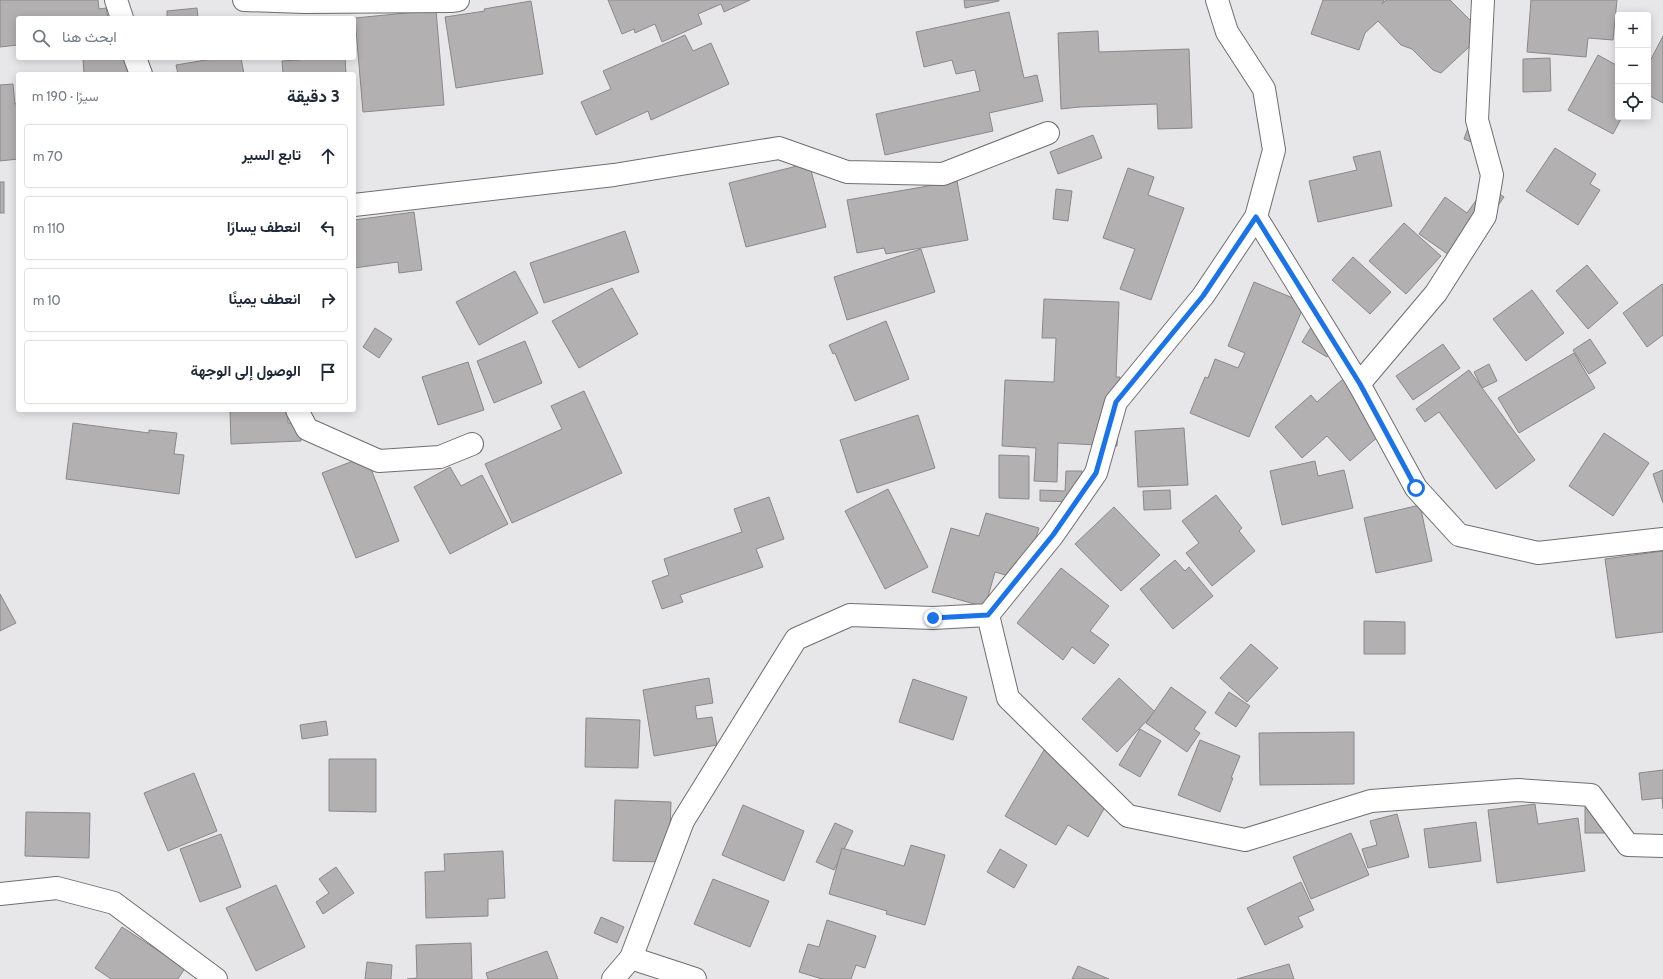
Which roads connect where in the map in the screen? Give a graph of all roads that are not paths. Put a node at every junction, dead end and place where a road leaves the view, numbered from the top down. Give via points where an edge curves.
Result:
1 (116, 0) edge
2 (244, 0) edge
3 (453, 0) edge
4 (1217, 0) edge
5 (1483, 0) edge
6 (121, 16) edge
7 (136, 60) edge
8 (140, 72) edge
9 (1048, 133) dead end
10 (356, 205) edge
11 (1256, 217) junction
12 (1360, 384) junction
13 (298, 412) edge
14 (472, 444) dead end
15 (1663, 539) edge
16 (988, 615) junction
17 (1663, 846) edge
18 (0, 894) edge
19 (631, 958) junction
20 (216, 979) edge
21 (613, 979) edge
22 (694, 979) edge

1 - 6 street
2 - 3 street
4 - 11 street via 1227,32 1264,90 1274,150
5 - 12 street via 1477,120 1492,175 1486,216 1436,293
7 - 8 street
9 - 10 street via 943,174 847,172 779,148 614,175
11 - 12 street
11 - 16 street via 1203,296 1116,402 1096,473 1053,535
12 - 15 street via 1416,488 1459,535 1538,553
13 - 14 street via 307,429 379,461 440,457
16 - 17 street via 1008,698 1128,816 1245,840 1371,801 1518,790 1591,795 1628,845
16 - 19 street via 933,618 850,615 796,639 683,821
18 - 20 street via 57,888 114,903
19 - 21 street
19 - 22 street

